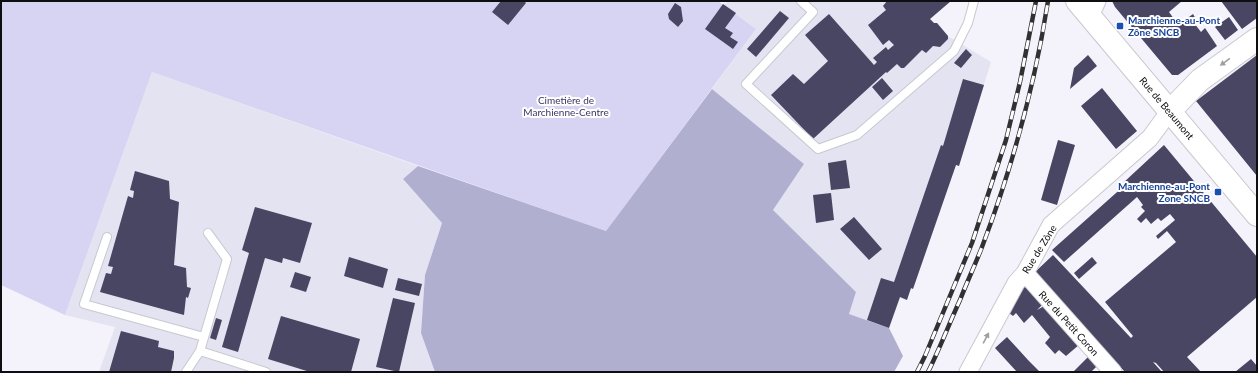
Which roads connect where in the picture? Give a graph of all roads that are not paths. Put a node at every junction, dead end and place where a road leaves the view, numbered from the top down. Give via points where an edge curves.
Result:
1 (801, 1) edge
2 (974, 1) edge
3 (1086, 5) edge
4 (1257, 39) edge
5 (1169, 112) junction
6 (1257, 215) edge
7 (208, 233) dead end
8 (106, 237) dead end
9 (1025, 273) junction
10 (204, 337) junction
11 (200, 351) junction
12 (186, 372) edge
13 (266, 372) edge
14 (968, 372) edge
15 (1113, 372) edge

1 - 2 lane via 813,12 746,84 818,149 857,135 954,51 968,23
3 - 5 main road, Rue de Beaumont
4 -> 5 main road via 1200,80
5 - 6 main road, Rue de Beaumont
5 - 9 street, Rue de Zône via 1150,138 1051,225
7 - 10 lane via 227,259
8 - 10 lane via 84,304
14 -> 9 street, Rue de Zône via 1016,283
9 - 15 street, Rue du Petit Coron
10 - 11 lane
11 - 12 lane
11 - 13 lane

